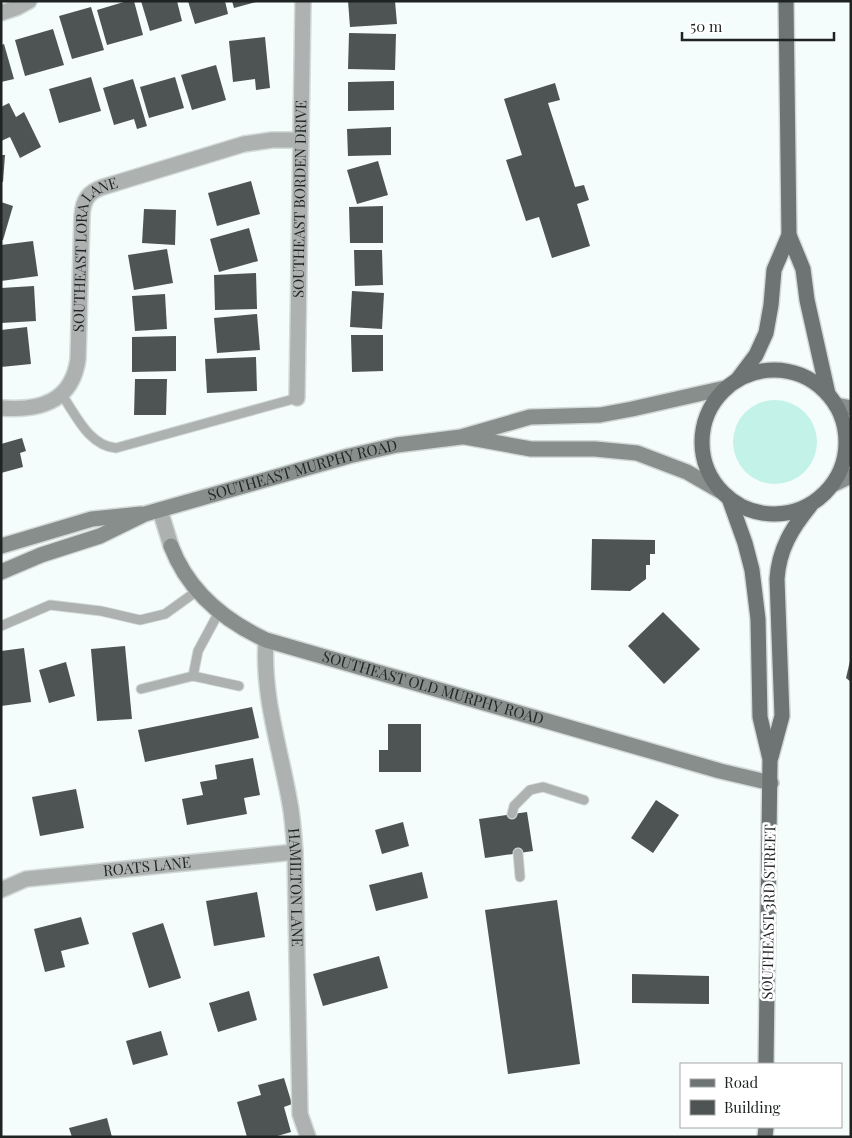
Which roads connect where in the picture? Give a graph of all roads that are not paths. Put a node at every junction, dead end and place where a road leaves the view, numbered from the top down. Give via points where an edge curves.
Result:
1 (29, 1) edge
2 (303, 1) edge
3 (786, 1) edge
4 (1, 13) edge
5 (300, 140) junction
6 (789, 235) junction
7 (731, 384) junction
8 (62, 394) junction
9 (297, 398) joint
10 (838, 402) edge
11 (1, 408) edge
12 (461, 437) junction
13 (851, 476) edge
14 (832, 486) junction
15 (725, 496) junction
16 (811, 505) junction
17 (152, 512) junction
18 (1, 546) edge
19 (171, 546) joint
20 (1, 572) edge
21 (197, 591) junction
22 (219, 612) junction
23 (1, 626) edge
24 (266, 640) junction
25 (193, 676) junction
26 (239, 686) dead end
27 (141, 689) dead end
28 (770, 759) junction
29 (770, 783) junction
30 (584, 800) dead end
31 (512, 814) dead end
32 (295, 852) junction
33 (518, 853) dead end
34 (520, 877) dead end
35 (1, 890) edge
36 (766, 1063) edge
37 (308, 1137) edge

1 - 4 street
2 - 5 street, SOUTHEAST BORDEN DRIVE
3 - 6 main road
5 - 8 street, SOUTHEAST LORA LANE via 244,144 103,186 88,195 82,216 78,359 72,382
5 - 9 street, SOUTHEAST BORDEN DRIVE
6 - 7 main road via 774,270 766,333 756,354
6 - 10 main road via 803,269 807,300
7 - 10 main road via 763,370 792,372 811,380
7 - 12 main road, SOUTHEAST MURPHY ROAD via 600,415 530,417
7 - 15 main road via 708,411 701,439 711,480
8 - 9 lane via 91,436 103,446 116,448
8 - 11 street via 46,404 33,407
10 - 14 main road via 847,446 842,467
12 - 15 main road, SOUTHEAST MURPHY ROAD via 531,449 637,453 687,472
12 - 17 main road, SOUTHEAST MURPHY ROAD via 365,452
13 - 14 main road
14 - 16 main road
15 - 16 main road via 743,508 770,515 798,511
15 - 28 main road, SOUTHEAST 3RD STREET via 746,543 752,570 758,619 760,716
16 - 28 main road, SOUTHEAST 3RD STREET via 791,532 779,561 782,716
17 - 18 main road, SOUTHEAST MURPHY ROAD via 92,519
17 - 19 street, SOUTHEAST OLD MURPHY ROAD
17 - 20 main road, SOUTHEAST MURPHY ROAD via 100,536
19 - 21 main road, SOUTHEAST OLD MURPHY ROAD via 181,569
21 - 22 main road, SOUTHEAST OLD MURPHY ROAD
21 - 23 lane via 165,614 140,620 50,605
22 - 24 main road, SOUTHEAST OLD MURPHY ROAD
22 - 25 lane via 198,651
24 - 29 main road, SOUTHEAST OLD MURPHY ROAD
24 - 32 street, HAMILTON LANE via 267,690 291,810
25 - 26 lane
25 - 27 lane
28 - 29 main road, SOUTHEAST 3RD STREET
29 - 36 main road, SOUTHEAST 3RD STREET
30 - 31 lane via 543,787 530,790 514,806
32 - 35 street, ROATS LANE via 26,879
32 - 37 street, HAMILTON LANE via 300,1114
33 - 34 lane

